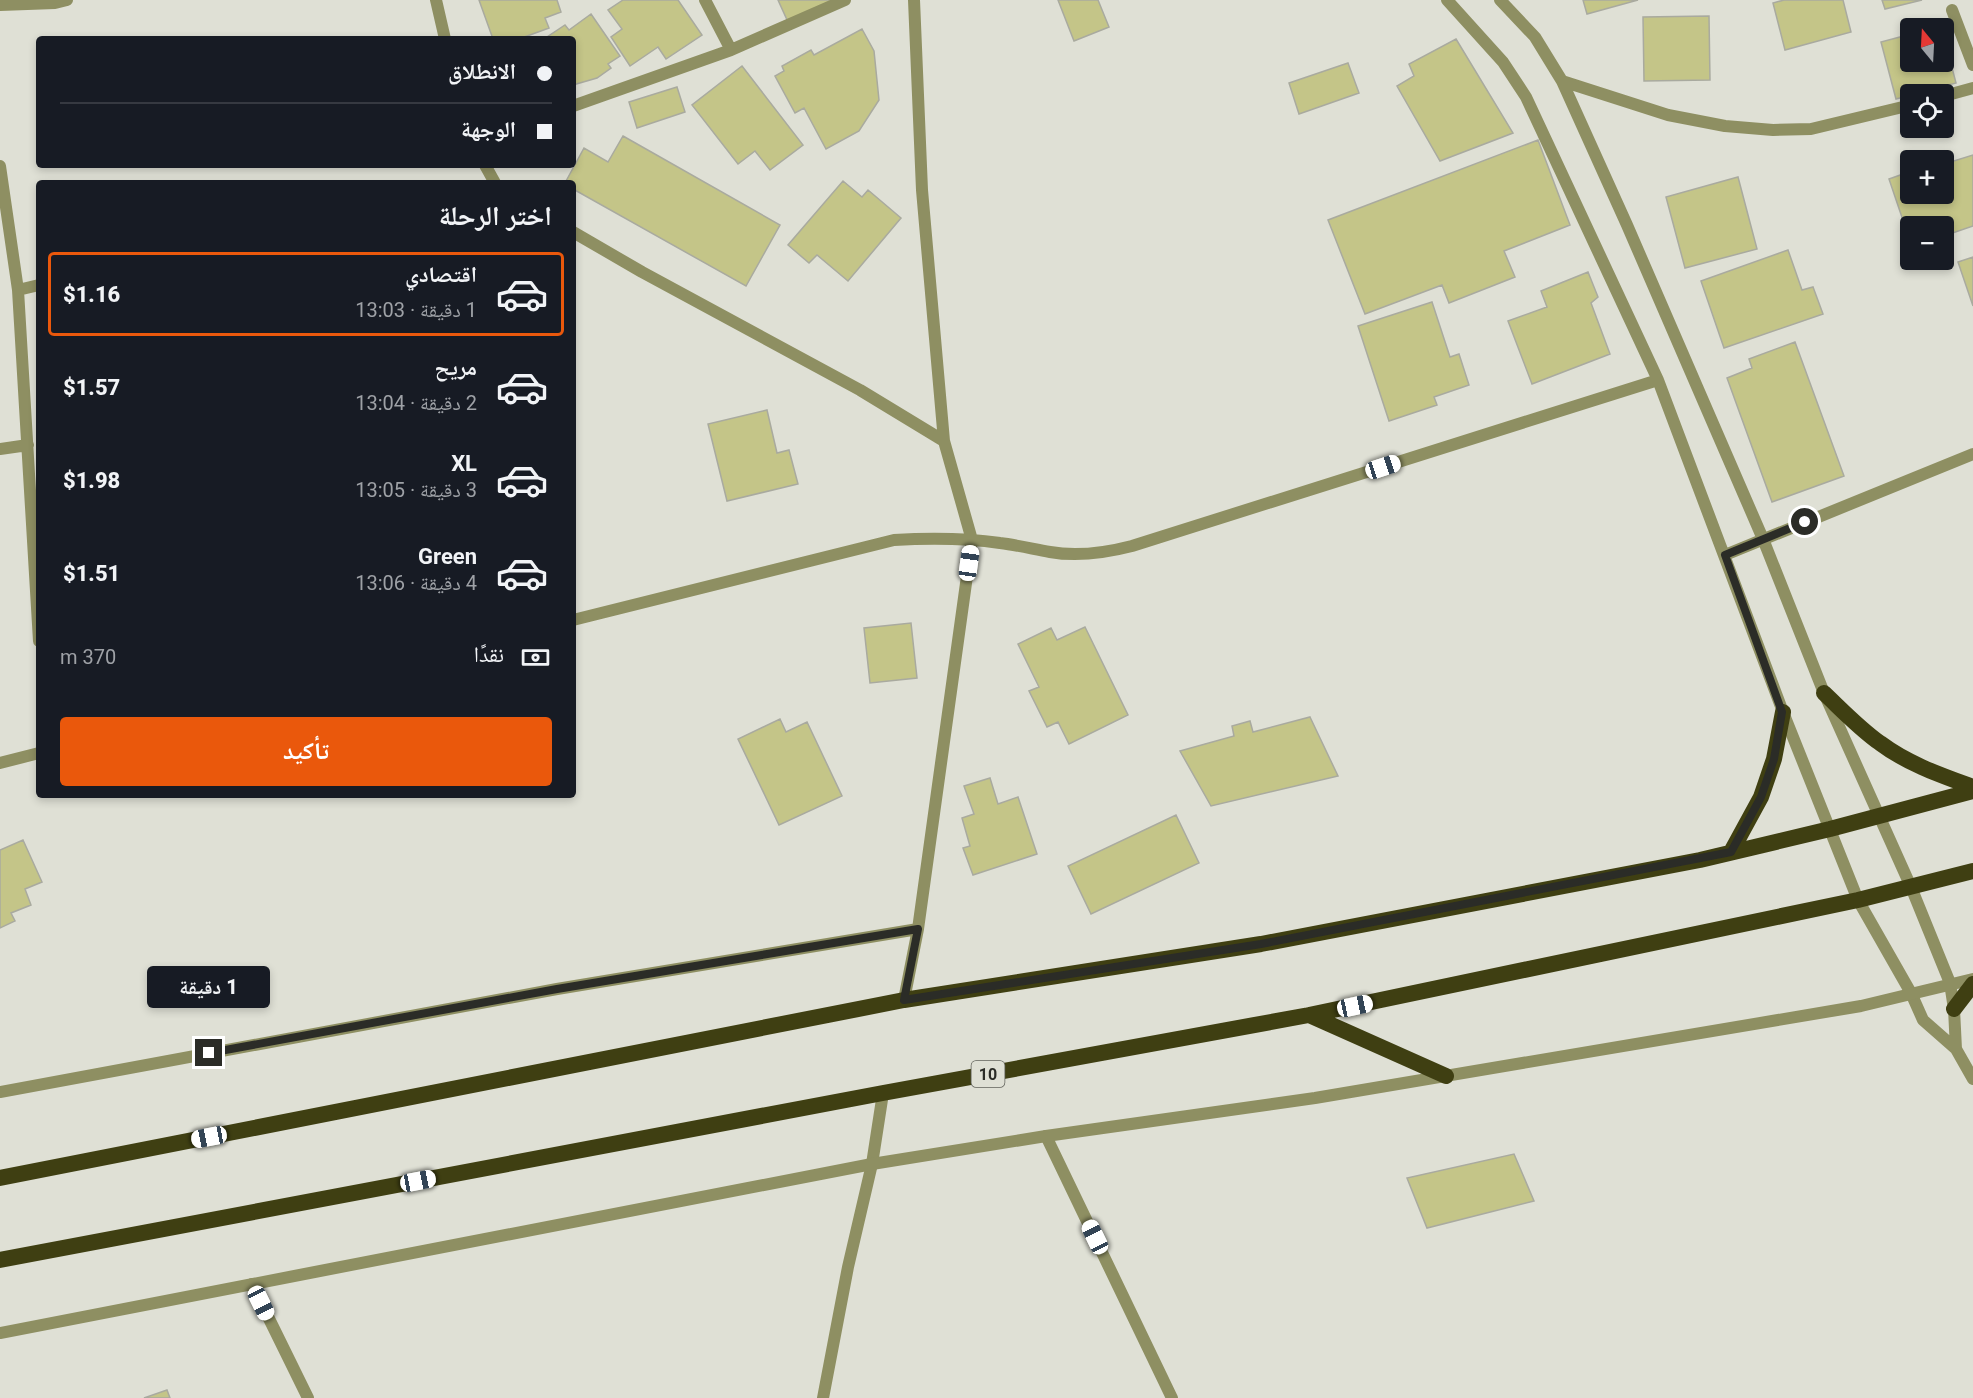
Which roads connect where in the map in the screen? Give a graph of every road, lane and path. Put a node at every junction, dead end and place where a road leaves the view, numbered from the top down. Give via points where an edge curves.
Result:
1 (67, 0) edge
2 (436, 0) edge
3 (705, 0) edge
4 (845, 0) edge
5 (914, 0) edge
6 (1447, 0) edge
7 (1500, 0) edge
8 (2, 7) edge
9 (1952, 10) dead end
10 (444, 36) edge
11 (730, 50) junction
12 (1973, 65) edge
13 (1562, 81) junction
14 (1973, 88) edge
15 (1954, 93) edge
16 (576, 105) edge
17 (1900, 108) edge
18 (0, 166) edge
19 (576, 234) edge
20 (36, 286) edge
21 (18, 290) junction
22 (1658, 380) junction
23 (944, 441) junction
24 (28, 445) junction
25 (0, 449) edge
26 (1973, 454) edge
27 (1763, 539) junction
28 (972, 540) junction
29 (1725, 555) junction
30 (36, 588) edge
31 (576, 619) edge
32 (1824, 693) junction
33 (1782, 712) junction
34 (36, 754) edge
35 (0, 763) edge
36 (1973, 787) edge
37 (1973, 791) edge
38 (1879, 816) junction
39 (1830, 829) junction
40 (1731, 852) junction
41 (1973, 871) edge
42 (1911, 887) junction
43 (1858, 900) junction
44 (918, 929) junction
45 (1973, 979) edge
46 (1950, 983) junction
47 (1973, 984) edge
48 (1911, 993) junction
49 (904, 1000) junction
50 (1954, 1009) junction
51 (1309, 1015) junction
52 (1956, 1049) junction
53 (1446, 1076) junction
54 (1973, 1079) edge
55 (0, 1092) edge
56 (883, 1093) junction
57 (1047, 1136) junction
58 (872, 1164) junction
59 (0, 1178) edge
60 (0, 1260) edge
61 (252, 1284) junction
62 (0, 1333) edge
63 (308, 1398) edge
64 (823, 1398) edge
65 (1172, 1398) edge

1 - 8 street
2 - 10 street
3 - 11 street
4 - 11 street
5 - 23 street via 922,190
6 - 22 street via 1503,62 1526,97
7 - 13 street via 1535,37
9 - 12 street
11 - 16 street
13 - 17 street via 1668,115 1773,130 1811,129
13 - 27 street
14 - 15 street
18 - 21 street
19 - 23 street via 860,390
20 - 21 street
21 - 24 street
22 - 28 street via 1112,551 1082,555
22 - 29 street
23 - 28 street
24 - 25 street
24 - 30 street
26 - 27 street
27 - 29 street
27 - 32 street
28 - 31 street via 894,540
28 - 44 street
29 - 33 street
32 - 36 highway via 1878,742 1902,758
32 - 38 street
33 - 39 street
33 - 40 highway via 1774,759 1761,797
34 - 35 street
37 - 38 highway
38 - 39 highway
38 - 42 street
39 - 40 highway
39 - 43 street
40 - 49 highway via 1261,944
41 - 42 highway, 10
42 - 43 highway, 10
42 - 46 street
43 - 48 street
43 - 51 highway, 10
44 - 49 street
44 - 55 street via 557,989
45 - 46 street
46 - 48 street
46 - 50 street
47 - 50 highway
48 - 52 street via 1923,1020
48 - 53 street via 1862,1006
49 - 59 highway
50 - 52 street
51 - 53 highway
51 - 56 highway, 10
52 - 54 street
53 - 57 street
56 - 58 street
56 - 60 highway, 10
57 - 58 street
57 - 65 street
58 - 61 street
58 - 64 street
61 - 62 street
61 - 63 street

